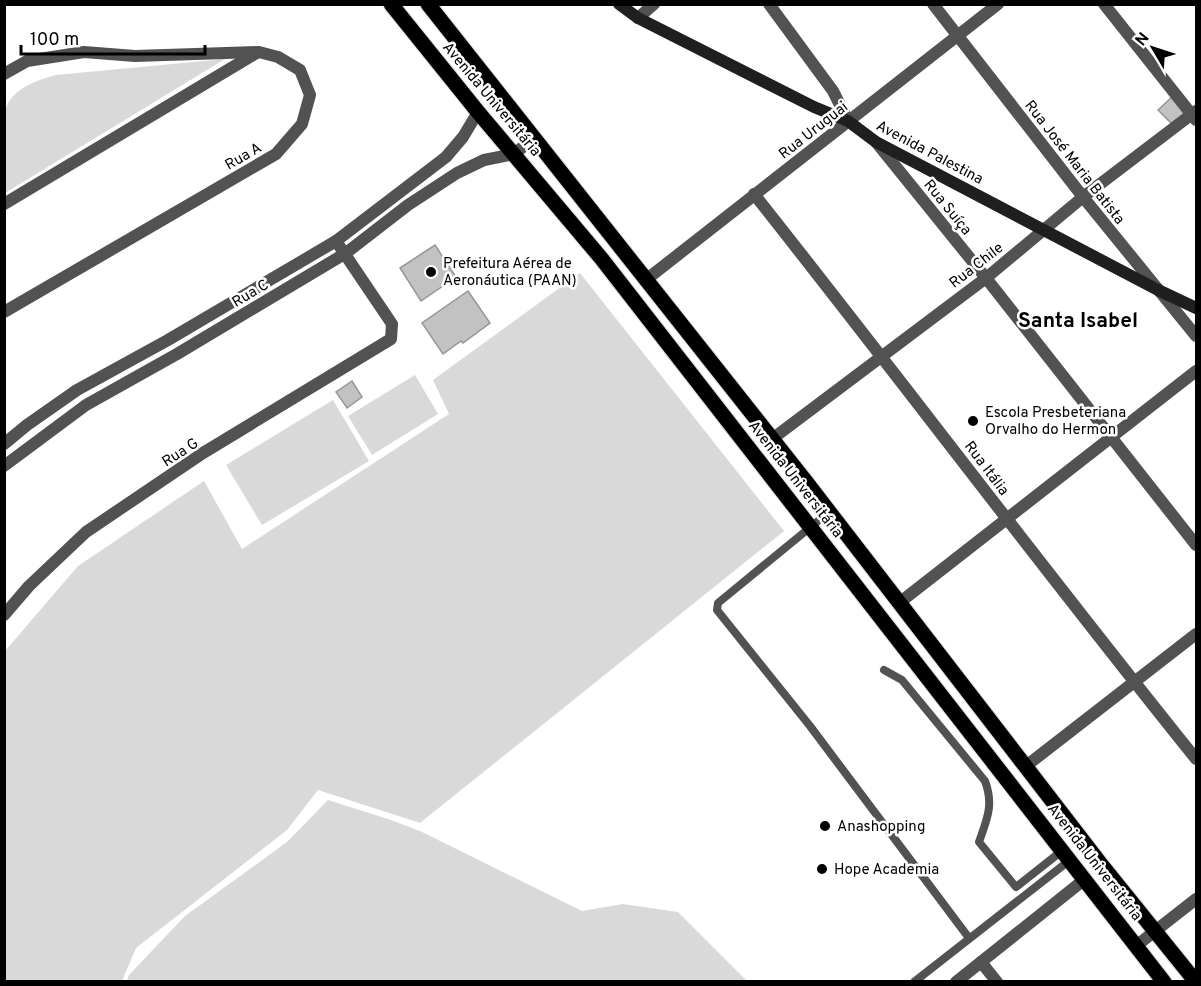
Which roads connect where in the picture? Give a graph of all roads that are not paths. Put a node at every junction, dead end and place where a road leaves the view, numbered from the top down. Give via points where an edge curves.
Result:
1 (392, 4) edge
2 (619, 4) edge
3 (654, 4) edge
4 (769, 4) edge
5 (933, 4) edge
6 (998, 4) edge
7 (1104, 4) edge
8 (429, 5) edge
9 (638, 18) junction
10 (406, 23) junction
11 (957, 36) junction
12 (259, 52) junction
13 (4, 74) edge
14 (478, 112) junction
15 (1195, 115) edge
16 (848, 121) junction
17 (534, 138) junction
18 (876, 142) junction
19 (514, 154) junction
20 (446, 157) junction
21 (561, 171) junction
22 (457, 173) junction
23 (542, 186) junction
24 (401, 193) junction
25 (754, 194) junction
26 (1083, 197) junction
27 (4, 204) edge
28 (408, 205) junction
29 (380, 218) junction
30 (1045, 230) junction
31 (336, 241) junction
32 (346, 253) junction
33 (986, 278) junction
34 (647, 279) junction
35 (1158, 290) junction
36 (1197, 308) edge
37 (5, 312) edge
38 (1197, 336) edge
39 (168, 340) junction
40 (177, 354) junction
41 (883, 356) junction
42 (1197, 371) edge
43 (1111, 437) junction
44 (772, 439) junction
45 (4, 444) edge
46 (4, 466) edge
47 (829, 512) junction
48 (1007, 519) junction
49 (810, 526) junction
50 (1197, 545) edge
51 (899, 603) junction
52 (4, 615) edge
53 (1197, 634) edge
54 (884, 670) dead end
55 (1134, 682) junction
56 (1197, 759) edge
57 (1026, 766) junction
58 (1090, 850) junction
59 (1066, 855) junction
60 (1085, 879) junction
61 (1017, 887) junction
62 (1024, 897) junction
63 (1197, 899) edge
64 (1156, 931) junction
65 (969, 938) junction
66 (1137, 946) junction
67 (981, 962) junction
68 (914, 981) edge
69 (956, 981) edge
70 (997, 981) edge
71 (1164, 981) edge
72 (1196, 981) edge

1 - 10 main road, Avenida Universitária
2 - 9 street, Avenida Palestina
3 - 9 street
4 - 16 street via 833,91
5 - 11 street, Rua José Maria Batista
6 - 11 street, Rua Uruguai
7 - 15 street
8 - 10 main road via 421,20
8 - 17 main road, Avenida Universitária
9 - 16 street, Avenida Palestina
10 - 14 main road, Avenida Universitária
11 - 16 street, Rua Uruguai
11 - 26 street, Rua José Maria Batista
12 - 13 street, Rua A via 135,56 84,52 27,61
12 - 27 street
12 - 37 street, Rua A via 300,69 310,95 302,124 276,154
14 - 19 main road, Avenida Universitária
14 - 20 street, Rua C
15 - 26 street, Rua Chile
16 - 18 street, Avenida Palestina
16 - 25 street, Rua Uruguai
17 - 19 street
17 - 21 main road, Avenida Universitária
18 - 30 street, Avenida Palestina
18 - 33 street, Rua Suíça
19 - 22 street, Rua C via 484,160
19 - 23 main road, Avenida Universitária
20 - 22 street
20 - 24 street, Rua C
21 - 23 main road
21 - 34 main road, Avenida Universitária
22 - 28 street, Rua C
23 - 49 main road, Avenida Universitária
24 - 28 street
24 - 29 street, Rua C
25 - 34 street, Rua Uruguai
25 - 41 street, Rua Itália
26 - 30 street, Rua Chile
26 - 35 street, Rua José Maria Batista
28 - 29 street, Rua C
29 - 31 street, Rua C
29 - 32 street, Rua C
30 - 33 street, Rua Chile
30 - 35 street, Avenida Palestina
31 - 32 street
31 - 39 street, Rua C
32 - 40 street, Rua C
32 - 52 street, Rua G via 392,324 391,339 203,453 86,532 28,586
33 - 41 street, Rua Chile
33 - 43 street, Rua Suíça
34 - 44 main road, Avenida Universitária
35 - 36 street, Avenida Palestina
35 - 38 street, Rua José Maria Batista
39 - 40 street
39 - 45 street, Rua C via 77,390
40 - 46 street, Rua C via 86,405
41 - 44 street, Rua Chile
41 - 48 street, Rua Itália
42 - 43 street
43 - 48 street
43 - 50 street, Rua Suíça
44 - 47 main road, Avenida Universitária
47 - 49 lane
47 - 51 main road, Avenida Universitária
48 - 51 street
48 - 55 street, Rua Itália
49 - 59 main road, Avenida Universitária
49 - 65 lane via 718,603 717,610 817,735
51 - 57 main road, Avenida Universitária
53 - 55 street
54 - 61 lane via 902,680 984,781 990,794 990,810 980,842
55 - 56 street, Rua Itália
55 - 57 street
57 - 58 main road, Avenida Universitária
58 - 59 main road via 1075,845
58 - 64 main road, Avenida Universitária
59 - 60 main road, Avenida Universitária
59 - 61 lane
59 - 62 lane
60 - 66 main road, Avenida Universitária
60 - 67 street
61 - 62 lane
62 - 65 lane
63 - 64 street
64 - 66 street
64 - 72 main road, Avenida Universitária
65 - 68 lane
66 - 71 main road, Avenida Universitária
67 - 69 street
67 - 70 street

